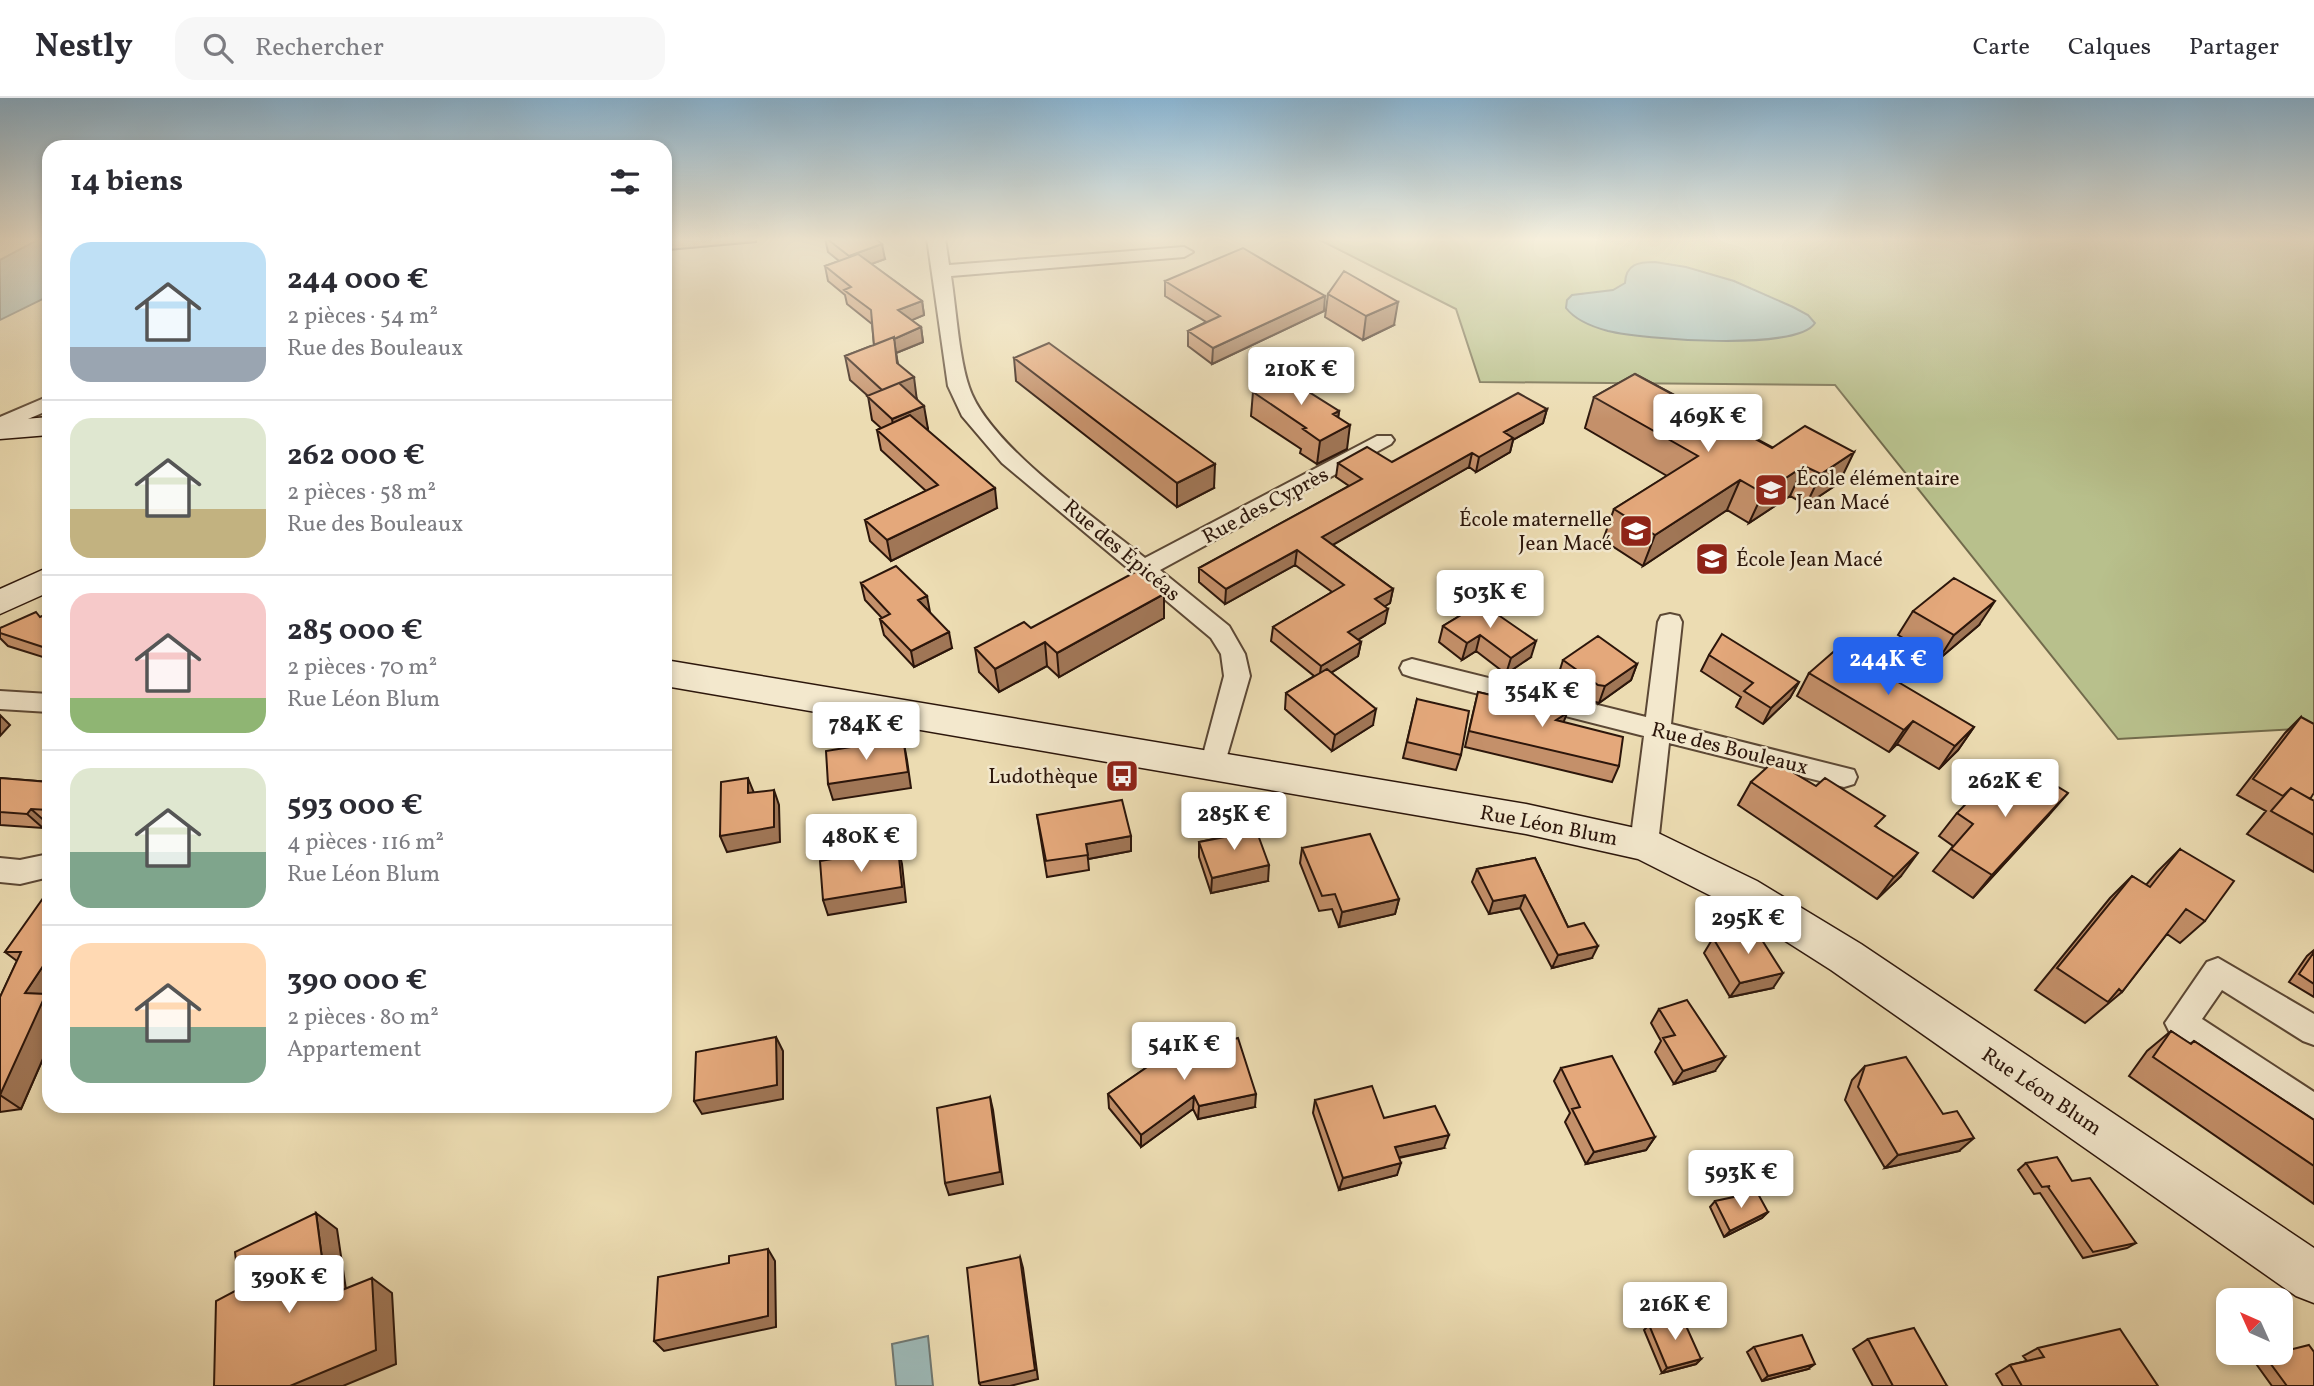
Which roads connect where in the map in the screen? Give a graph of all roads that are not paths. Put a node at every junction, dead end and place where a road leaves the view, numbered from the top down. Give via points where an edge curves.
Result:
1 (945, 298) edge
2 (42, 406) edge
3 (42, 426) edge
4 (0, 427) edge
5 (1384, 440) dead end
6 (1145, 568) junction
7 (42, 586) edge
8 (0, 603) edge
9 (1670, 622) dead end
10 (1412, 668) dead end
11 (672, 674) edge
12 (0, 700) edge
13 (42, 703) edge
14 (1659, 730) junction
15 (1213, 766) junction
16 (1844, 777) dead end
17 (1644, 844) junction
18 (42, 867) edge
19 (0, 870) edge
20 (2314, 1031) edge
21 (2314, 1110) edge
22 (2314, 1278) edge

1 - 6 street, Rue des Épicéas via 958,386 969,412 1009,458
2 - 4 street
3 - 4 main road
5 - 6 street, Rue des Cyprès
6 - 15 street, Rue des Épicéas via 1220,632 1233,654 1237,676
7 - 8 main road
9 - 14 street
10 - 14 street, Rue des Bouleaux
11 - 15 main road, Rue Léon Blum
12 - 13 street
14 - 16 street, Rue des Bouleaux
14 - 17 street
15 - 17 main road, Rue Léon Blum via 1526,819
17 - 22 main road, Rue Léon Blum via 1743,893 1846,957
18 - 19 street
20 - 21 street via 2218,971 2181,1023

